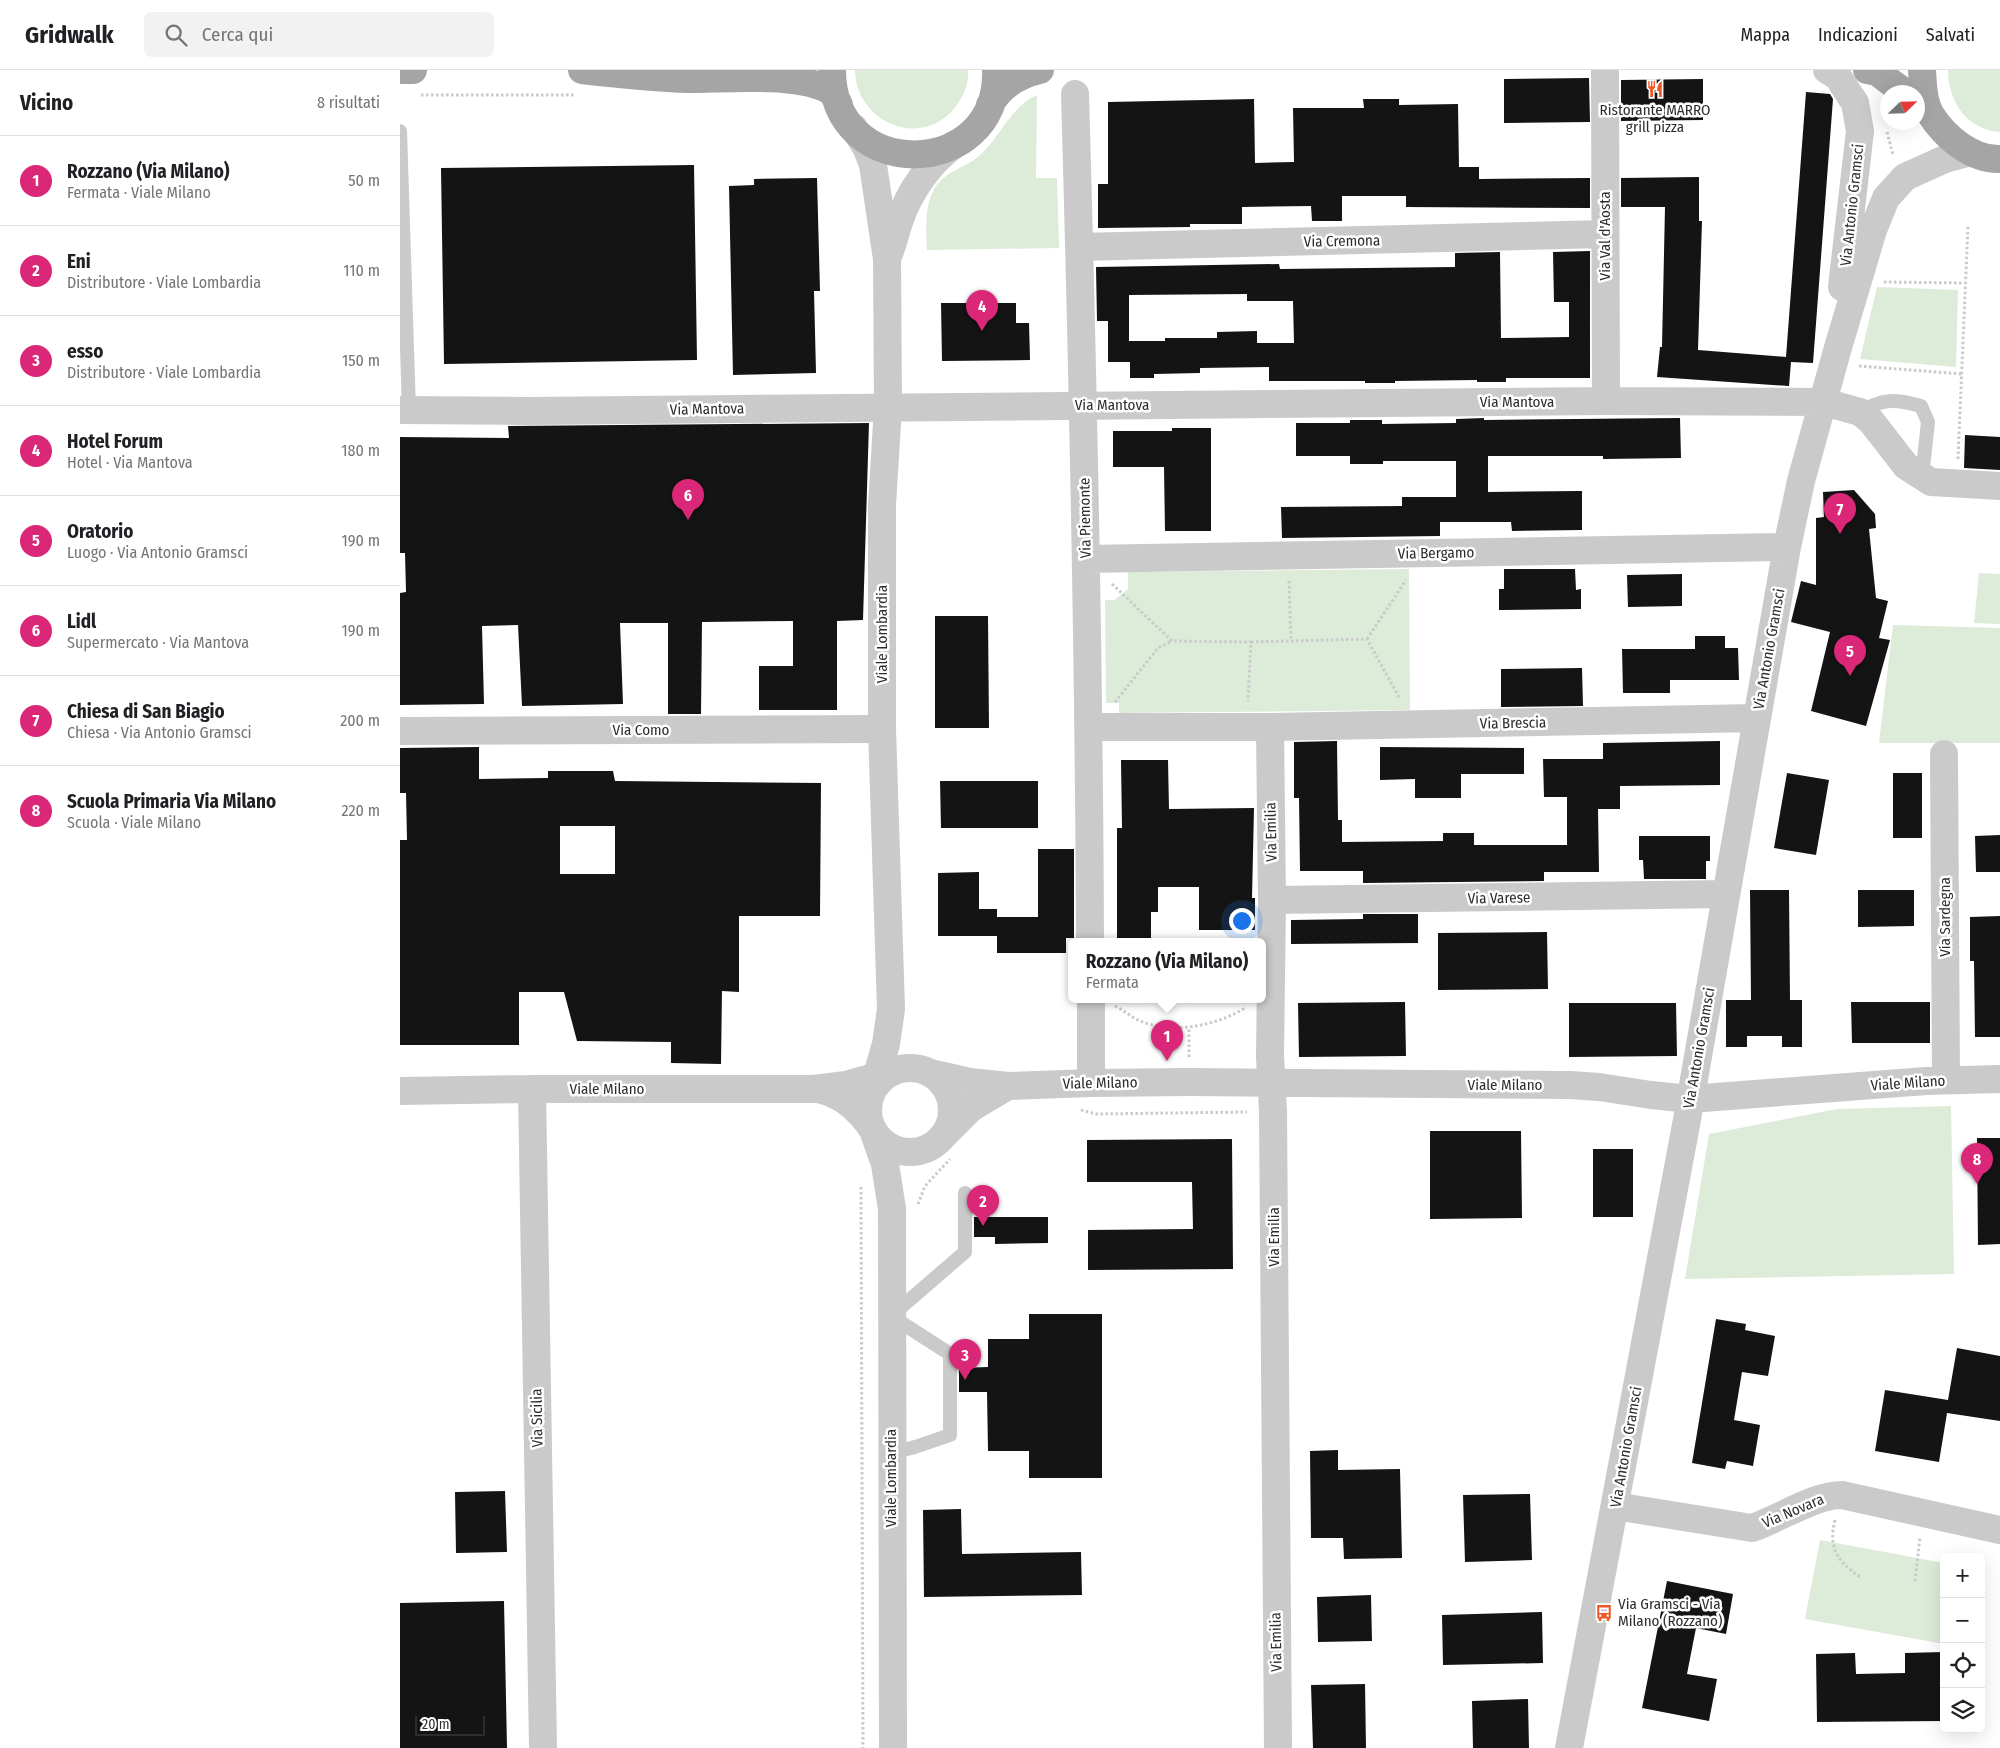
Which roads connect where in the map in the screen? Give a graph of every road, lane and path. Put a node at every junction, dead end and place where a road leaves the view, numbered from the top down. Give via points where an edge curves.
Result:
1 (400, 70) edge
2 (832, 70) edge
3 (996, 70) edge
4 (1040, 70) edge
5 (1605, 70) edge
6 (1827, 70) edge
7 (1867, 70) edge
8 (1922, 70) edge
9 (416, 82) edge
10 (583, 82) edge
11 (1895, 85) edge
12 (1923, 85) edge
13 (1075, 94) dead end
14 (839, 105) junction
15 (990, 105) junction
16 (1925, 110) edge
17 (854, 128) junction
18 (400, 131) edge
19 (955, 144) junction
20 (1972, 152) junction
21 (2000, 159) edge
22 (1968, 225) dead end
23 (1604, 234) junction
24 (1079, 248) junction
25 (887, 260) junction
26 (1858, 281) junction
27 (1965, 283) junction
28 (1834, 362) junction
29 (404, 374) edge
30 (1962, 374) junction
31 (1606, 401) junction
32 (1824, 402) junction
33 (1084, 405) junction
34 (888, 407) junction
35 (404, 410) edge
36 (1860, 412) junction
37 (1922, 477) junction
38 (1957, 483) junction
39 (2000, 486) edge
40 (1786, 547) junction
41 (1287, 556) junction
42 (1099, 559) junction
43 (1409, 576) dead end
44 (1367, 640) junction
45 (1172, 641) junction
46 (1291, 641) junction
47 (1251, 642) junction
48 (1757, 718) junction
49 (1407, 724) junction
50 (1099, 727) junction
51 (1259, 727) junction
52 (882, 729) junction
53 (400, 731) edge
54 (1944, 754) dead end
55 (1726, 894) junction
56 (1272, 900) junction
57 (1090, 938) edge
58 (1091, 1003) edge
59 (1097, 1003) edge
60 (1247, 1007) dead end
61 (891, 1009) junction
62 (930, 1074) junction
63 (881, 1079) junction
64 (2000, 1079) edge
65 (1946, 1080) junction
66 (1091, 1083) junction
67 (1272, 1083) junction
68 (1008, 1086) junction
69 (532, 1088) junction
70 (814, 1089) junction
71 (400, 1091) edge
72 (1690, 1099) junction
73 (1072, 1108) dead end
74 (1248, 1112) dead end
75 (873, 1132) junction
76 (945, 1144) junction
77 (861, 1184) dead end
78 (965, 1192) dead end
79 (905, 1210) junction
80 (891, 1316) junction
81 (891, 1453) junction
82 (1842, 1495) junction
83 (1615, 1506) junction
84 (1926, 1514) junction
85 (2000, 1530) edge
86 (1860, 1577) dead end
87 (1915, 1581) dead end
88 (543, 1748) edge
89 (863, 1748) edge
90 (893, 1748) edge
91 (1278, 1748) edge
92 (1570, 1748) edge

1 - 9 main road
2 - 14 main road
3 - 15 main road
4 - 15 main road via 1005,86
5 - 23 street, Via Val d'Aosta
6 - 28 street, Via Antonio Gramsci via 1838,77 1855,103 1860,131
7 - 11 main road via 1877,72
8 - 12 main road
9 - 10 path
10 - 14 main road via 785,80 823,87 832,92
13 - 24 street, Via Piemonte
14 - 17 main road
15 - 19 main road via 972,131
16 - 20 main road via 1948,136
17 - 19 main road via 876,146 908,155 932,153
17 - 25 street, Viale Lombardia via 867,149 872,165
18 - 29 lane
19 - 25 street, Viale Lombardia via 938,158 917,185 902,213
20 - 21 main road
20 - 26 street, Via Antonio Gramsci via 1945,159 1904,177 1886,198
22 - 27 path
23 - 24 street, Via Cremona
23 - 31 street, Via Val d'Aosta
24 - 33 street, Via Piemonte
25 - 34 street, Viale Lombardia
26 - 27 path
26 - 28 street, Via Antonio Gramsci
27 - 30 path
28 - 30 path
28 - 32 street, Via Antonio Gramsci
29 - 35 lane
30 - 38 path
31 - 32 street, Via Mantova
31 - 33 street, Via Mantova
32 - 36 street, Via Mantova
32 - 40 street, Via Antonio Gramsci
33 - 34 street, Via Mantova
33 - 42 street, Via Piemonte
34 - 35 street, Via Mantova
34 - 52 street, Viale Lombardia via 882,505
36 - 37 street via 1871,421 1906,466
36 - 37 lane via 1874,403 1901,400 1921,406 1928,422
37 - 38 street via 1930,482
38 - 39 street
40 - 41 street, Via Bergamo
40 - 48 street, Via Antonio Gramsci
41 - 42 street, Via Bergamo
41 - 46 path
42 - 45 path via 1111,583
42 - 50 street, Via Piemonte
43 - 44 path
44 - 46 path
44 - 49 path via 1406,710
45 - 47 path
45 - 50 path via 1158,648
46 - 47 path
47 - 51 path
48 - 49 street, Via Brescia
48 - 55 street, Via Antonio Gramsci
49 - 51 street, Via Brescia
50 - 51 street, Via Brescia
50 - 57 street, Via Piemonte
51 - 56 street, Via Emilia
52 - 53 street, Via Como
52 - 61 street, Viale Lombardia
54 - 65 street, Via Sardegna
55 - 56 street, Via Varese
55 - 72 street, Via Antonio Gramsci
56 - 67 street, Via Emilia
58 - 66 street
59 - 60 path via 1115,1006 1139,1021 1190,1028 1214,1023
61 - 62 street, Viale Lombardia via 902,1041
61 - 63 street, Viale Lombardia
62 - 63 street via 910,1068
62 - 68 street, Viale Milano
62 - 76 street via 943,1084 952,1103
63 - 70 street
63 - 75 street via 869,1101
64 - 65 street, Viale Milano
65 - 72 street, Viale Milano
66 - 67 street, Viale Milano
66 - 68 street, Viale Milano
67 - 72 street, Viale Milano via 1570,1086
67 - 91 street, Via Emilia
68 - 76 street, Viale Milano via 971,1108
69 - 70 street, Viale Milano
69 - 71 street, Viale Milano
69 - 88 street, Via Sicilia
70 - 75 street via 842,1098 856,1107
72 - 83 street, Via Antonio Gramsci
73 - 74 path via 1096,1114
75 - 76 street via 889,1147 903,1152
75 - 79 street, Viale Lombardia
76 - 79 path via 925,1186
76 - 79 street, Viale Lombardia via 906,1177 899,1188
77 - 89 path
78 - 80 lane via 965,1252
79 - 80 street, Viale Lombardia
80 - 81 street, Viale Lombardia
80 - 81 lane via 950,1354 950,1435
81 - 90 street, Viale Lombardia
82 - 83 street, Via Novara via 1830,1495 1752,1528
82 - 84 street, Via Novara
82 - 86 path via 1832,1534 1835,1553 1849,1570
83 - 92 street, Via Antonio Gramsci
84 - 85 street, Via Novara
84 - 87 path

